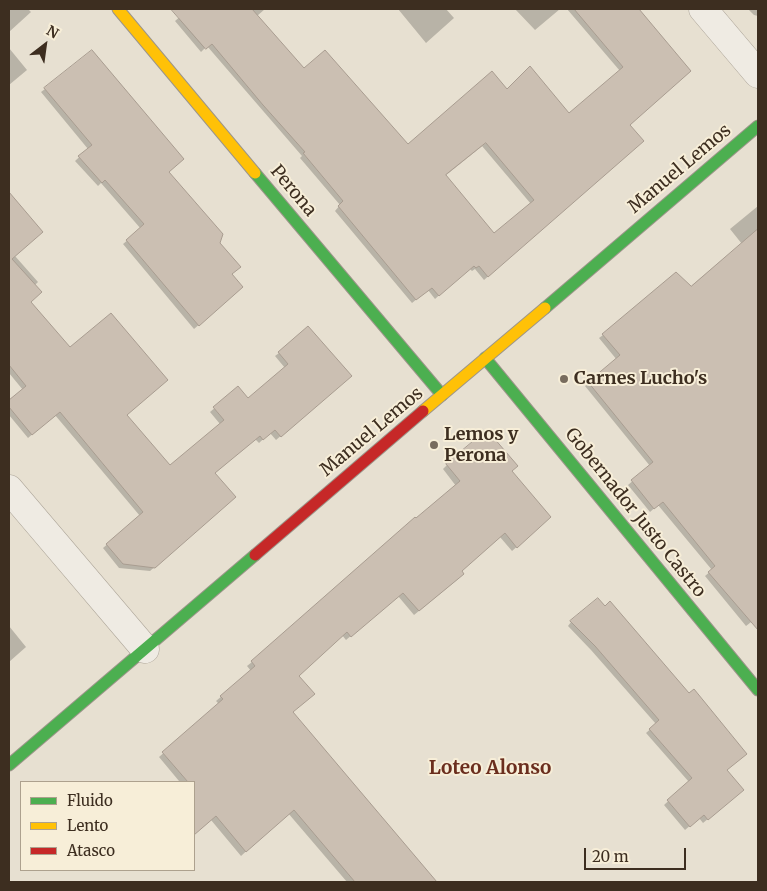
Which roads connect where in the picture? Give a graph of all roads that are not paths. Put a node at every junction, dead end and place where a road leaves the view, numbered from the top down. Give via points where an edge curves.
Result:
1 (118, 9) edge
2 (703, 9) edge
3 (758, 74) edge
4 (758, 126) edge
5 (485, 358) junction
6 (442, 395) junction
7 (9, 489) edge
8 (145, 649) junction
9 (758, 690) edge
10 (9, 765) edge

1 - 6 street, Perona
2 - 3 street
4 - 5 street, Manuel Lemos
5 - 6 street, Manuel Lemos
5 - 9 street, Gobernador Justo Castro
6 - 8 street, Manuel Lemos
7 - 8 street
8 - 10 street, Manuel Lemos

